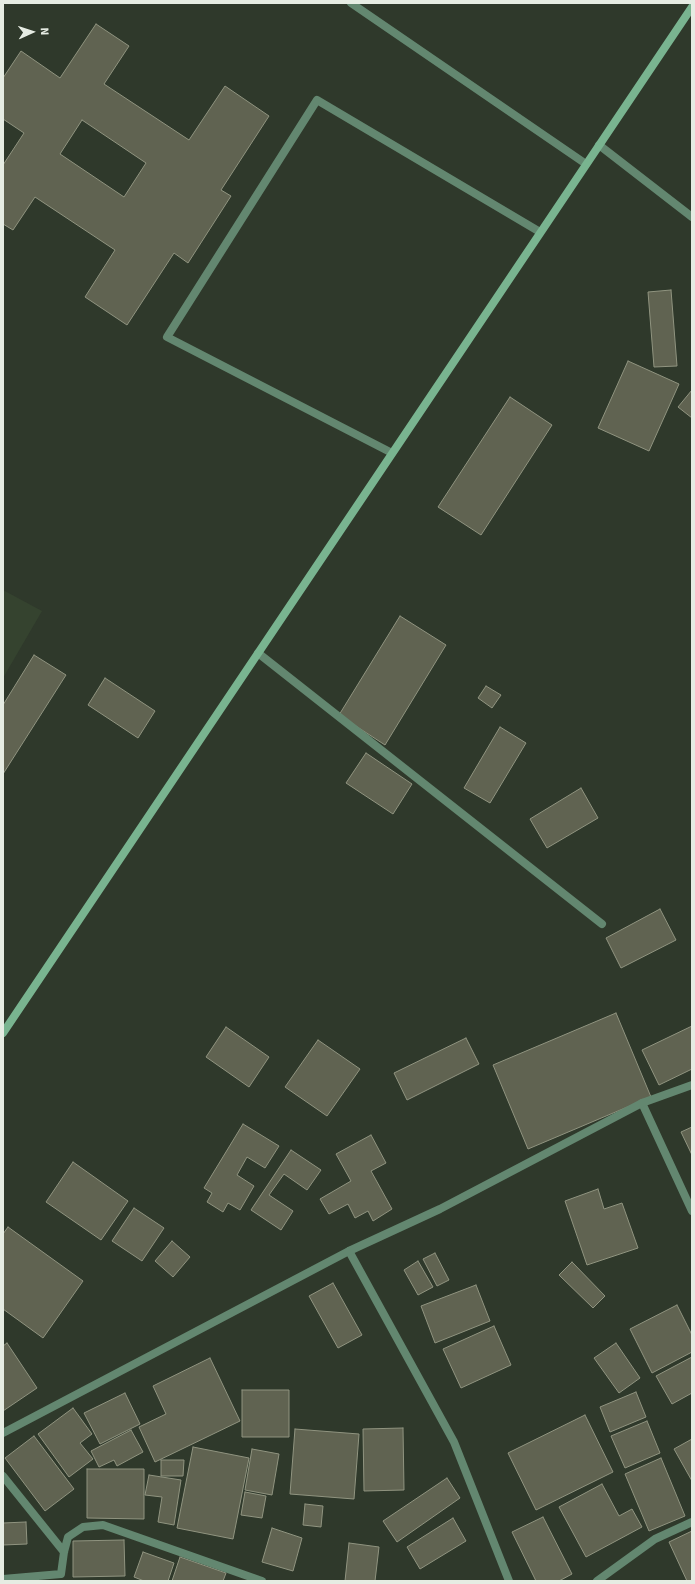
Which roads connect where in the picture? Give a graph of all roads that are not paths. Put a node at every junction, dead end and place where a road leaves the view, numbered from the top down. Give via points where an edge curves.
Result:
1 (351, 3) edge
2 (692, 7) edge
3 (598, 145) junction
4 (586, 164) junction
5 (692, 217) edge
6 (540, 232) junction
7 (392, 453) junction
8 (258, 653) junction
9 (602, 924) dead end
10 (3, 1033) edge
11 (692, 1085) edge
12 (642, 1103) junction
13 (692, 1211) edge
14 (349, 1251) junction
15 (3, 1433) edge
16 (3, 1476) edge
17 (692, 1522) edge
18 (64, 1552) junction
19 (61, 1577) edge
20 (3, 1579) edge
21 (262, 1581) edge
22 (509, 1581) edge
23 (597, 1581) edge

1 - 4 street
2 - 3 main road
3 - 4 main road
3 - 5 street
4 - 6 main road
6 - 7 main road
6 - 7 street via 316,100 167,337
7 - 8 main road
8 - 9 street
8 - 10 main road
11 - 12 street
12 - 13 street
12 - 14 street via 440,1209
14 - 15 street
14 - 22 street via 454,1442
16 - 18 street
17 - 23 street via 655,1539
18 - 19 street
18 - 21 street via 68,1537 83,1527 103,1525
19 - 20 street

